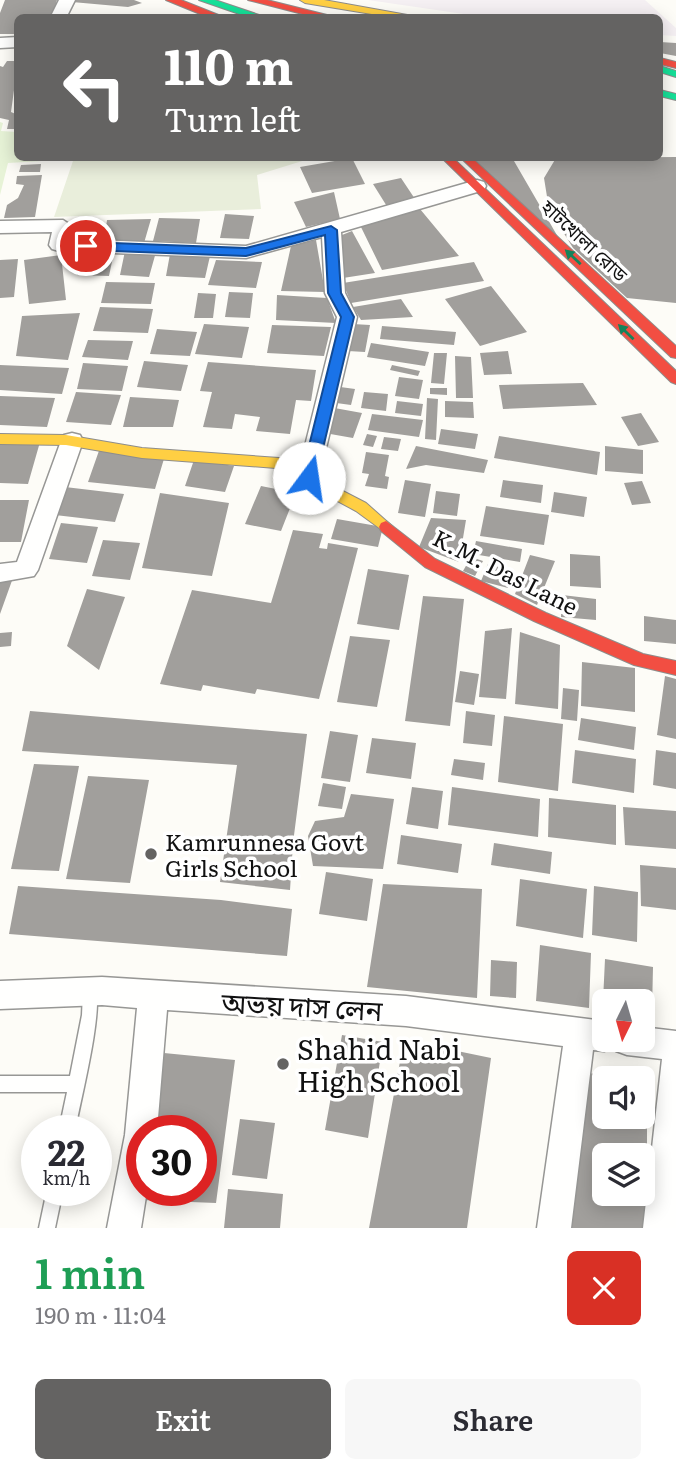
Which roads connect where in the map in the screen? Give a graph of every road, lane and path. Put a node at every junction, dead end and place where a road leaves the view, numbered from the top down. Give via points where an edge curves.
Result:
1 (171, 0) edge
2 (191, 0) edge
3 (204, 0) edge
4 (253, 0) edge
5 (305, 0) edge
6 (210, 14) edge
7 (220, 14) edge
8 (250, 14) edge
9 (316, 14) edge
10 (394, 14) edge
11 (450, 161) edge
12 (469, 161) edge
13 (477, 186) junction
14 (0, 227) edge
15 (331, 230) junction
16 (676, 354) edge
17 (676, 379) edge
18 (0, 439) edge
19 (72, 441) junction
20 (309, 478) junction
21 (0, 573) edge
22 (676, 668) edge
23 (90, 991) junction
24 (153, 996) junction
25 (1, 1002) edge
26 (592, 1035) edge
27 (655, 1043) edge
28 (676, 1046) edge
29 (676, 1062) edge
30 (0, 1084) edge
31 (76, 1084) junction
32 (70, 1115) edge
33 (52, 1206) edge
34 (47, 1228) edge
35 (124, 1228) edge
36 (554, 1228) edge
37 (660, 1228) edge

1 - 6 main road
2 - 7 main road
3 - 8 main road
4 - 9 main road
5 - 10 main road
11 - 13 main road
16 -> 12 main road, হাটখোলা রোড
13 - 15 street
17 -> 13 main road
14 - 15 street via 62,226 59,245 246,252
15 - 20 street via 335,293 347,317
18 - 19 main road, K.M. Das Lane
19 - 20 main road, K.M. Das Lane via 142,453 279,463
19 - 21 street via 26,570
20 - 22 main road, K.M. Das Lane via 361,507 430,563 639,660
23 - 24 street, অভয় দাস লেন
23 - 25 street, অভয় দাস লেন
23 - 31 lane via 90,1015
24 - 26 street, অভয় দাস লেন via 405,1011
24 - 35 street via 141,1135
26 - 36 street
27 - 28 street
29 - 37 street
30 - 31 lane
31 - 32 lane
33 - 34 lane

